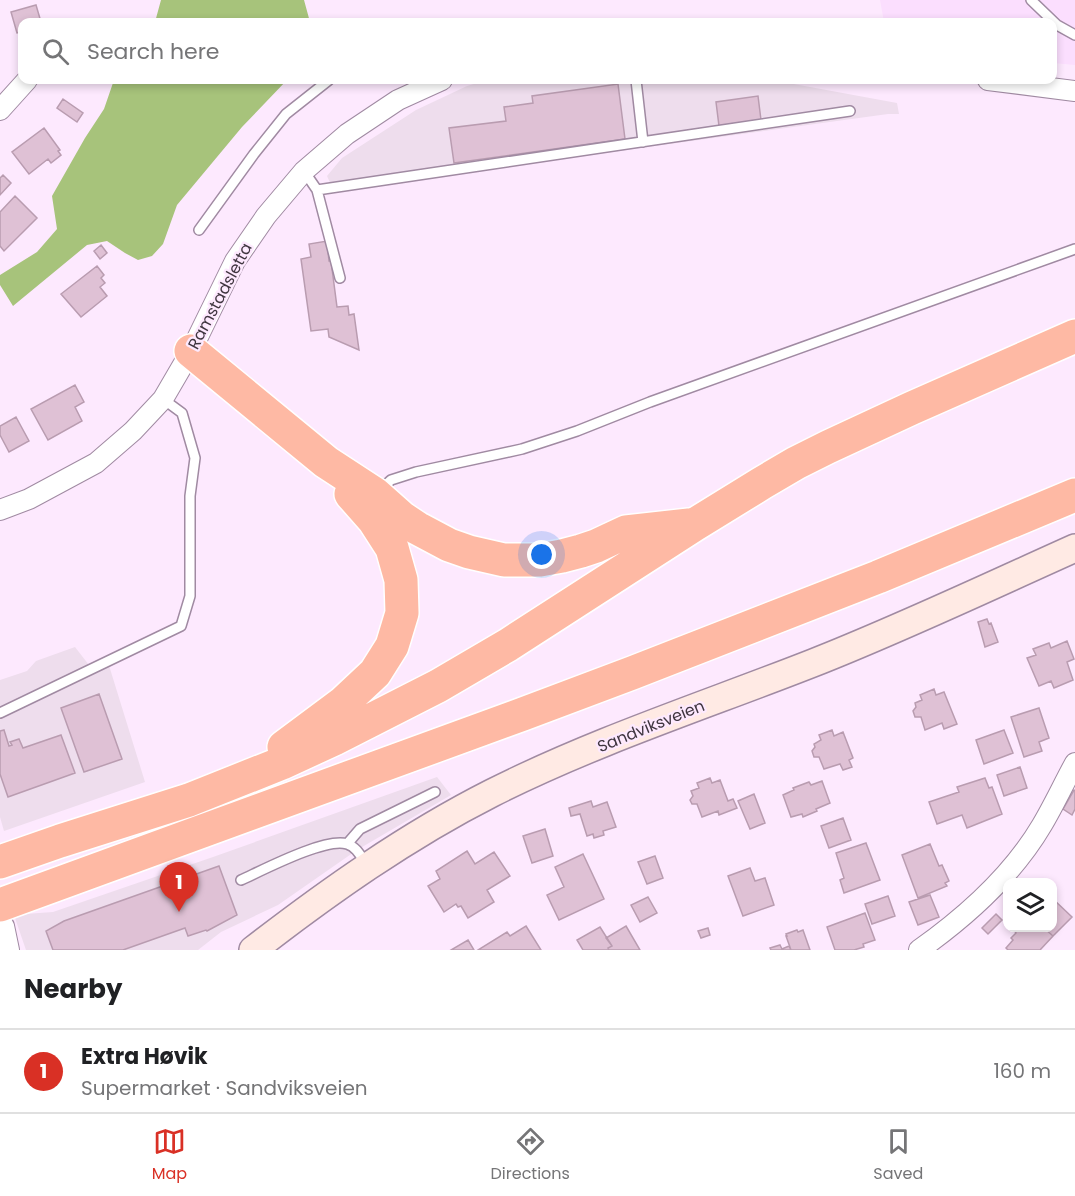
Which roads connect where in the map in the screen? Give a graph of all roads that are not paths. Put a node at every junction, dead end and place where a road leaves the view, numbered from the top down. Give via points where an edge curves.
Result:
1 (1031, 0) edge
2 (1050, 18) edge
3 (1057, 25) edge
4 (1075, 35) edge
5 (23, 84) edge
6 (324, 84) edge
7 (433, 84) edge
8 (636, 84) edge
9 (1017, 84) edge
10 (1075, 92) edge
11 (0, 110) edge
12 (850, 111) dead end
13 (643, 142) junction
14 (304, 171) junction
15 (317, 190) junction
16 (199, 230) dead end
17 (1075, 249) edge
18 (340, 278) dead end
19 (1075, 336) edge
20 (191, 351) junction
21 (163, 399) junction
22 (326, 462) junction
23 (375, 494) junction
24 (1075, 495) edge
25 (0, 510) edge
26 (694, 525) junction
27 (1075, 548) edge
28 (0, 713) edge
29 (1075, 763) edge
30 (241, 779) junction
31 (435, 792) dead end
32 (347, 844) junction
33 (0, 862) edge
34 (368, 867) junction
35 (242, 880) dead end
36 (2, 916) edge
37 (9, 950) edge
38 (253, 950) edge
39 (920, 950) edge

1 - 2 lane
3 - 4 lane
5 - 11 street
6 - 16 lane via 286,114
7 - 14 street, Ramstadsletta via 398,100 347,134
8 - 13 lane
9 - 10 street
12 - 13 lane
13 - 15 lane
14 - 15 lane
14 - 20 street, Ramstadsletta via 235,261
15 - 18 lane
17 - 23 lane via 576,431 522,449 391,480
19 - 26 highway via 828,447
20 - 21 street, Ramstadsletta
20 - 22 highway
21 - 25 street, Ramstadsletta via 96,463
21 - 28 lane via 182,413 195,458 190,496 190,596 181,626
22 - 23 highway
22 - 30 highway via 392,548 401,580 402,614 392,646 375,673 343,703
23 - 26 highway via 402,518 449,545 504,560 562,556 626,532
24 - 36 highway via 878,577 524,714 71,879
26 - 30 highway via 438,686 334,739
27 - 34 main road, Sandviksveien via 896,629 535,773 450,816
29 - 39 street via 1042,825 1004,877 977,905
30 - 33 highway
31 - 32 lane via 360,829
32 - 34 lane via 357,850
32 - 35 lane via 330,843
34 - 38 main road, Sandviksveien
36 - 37 street

